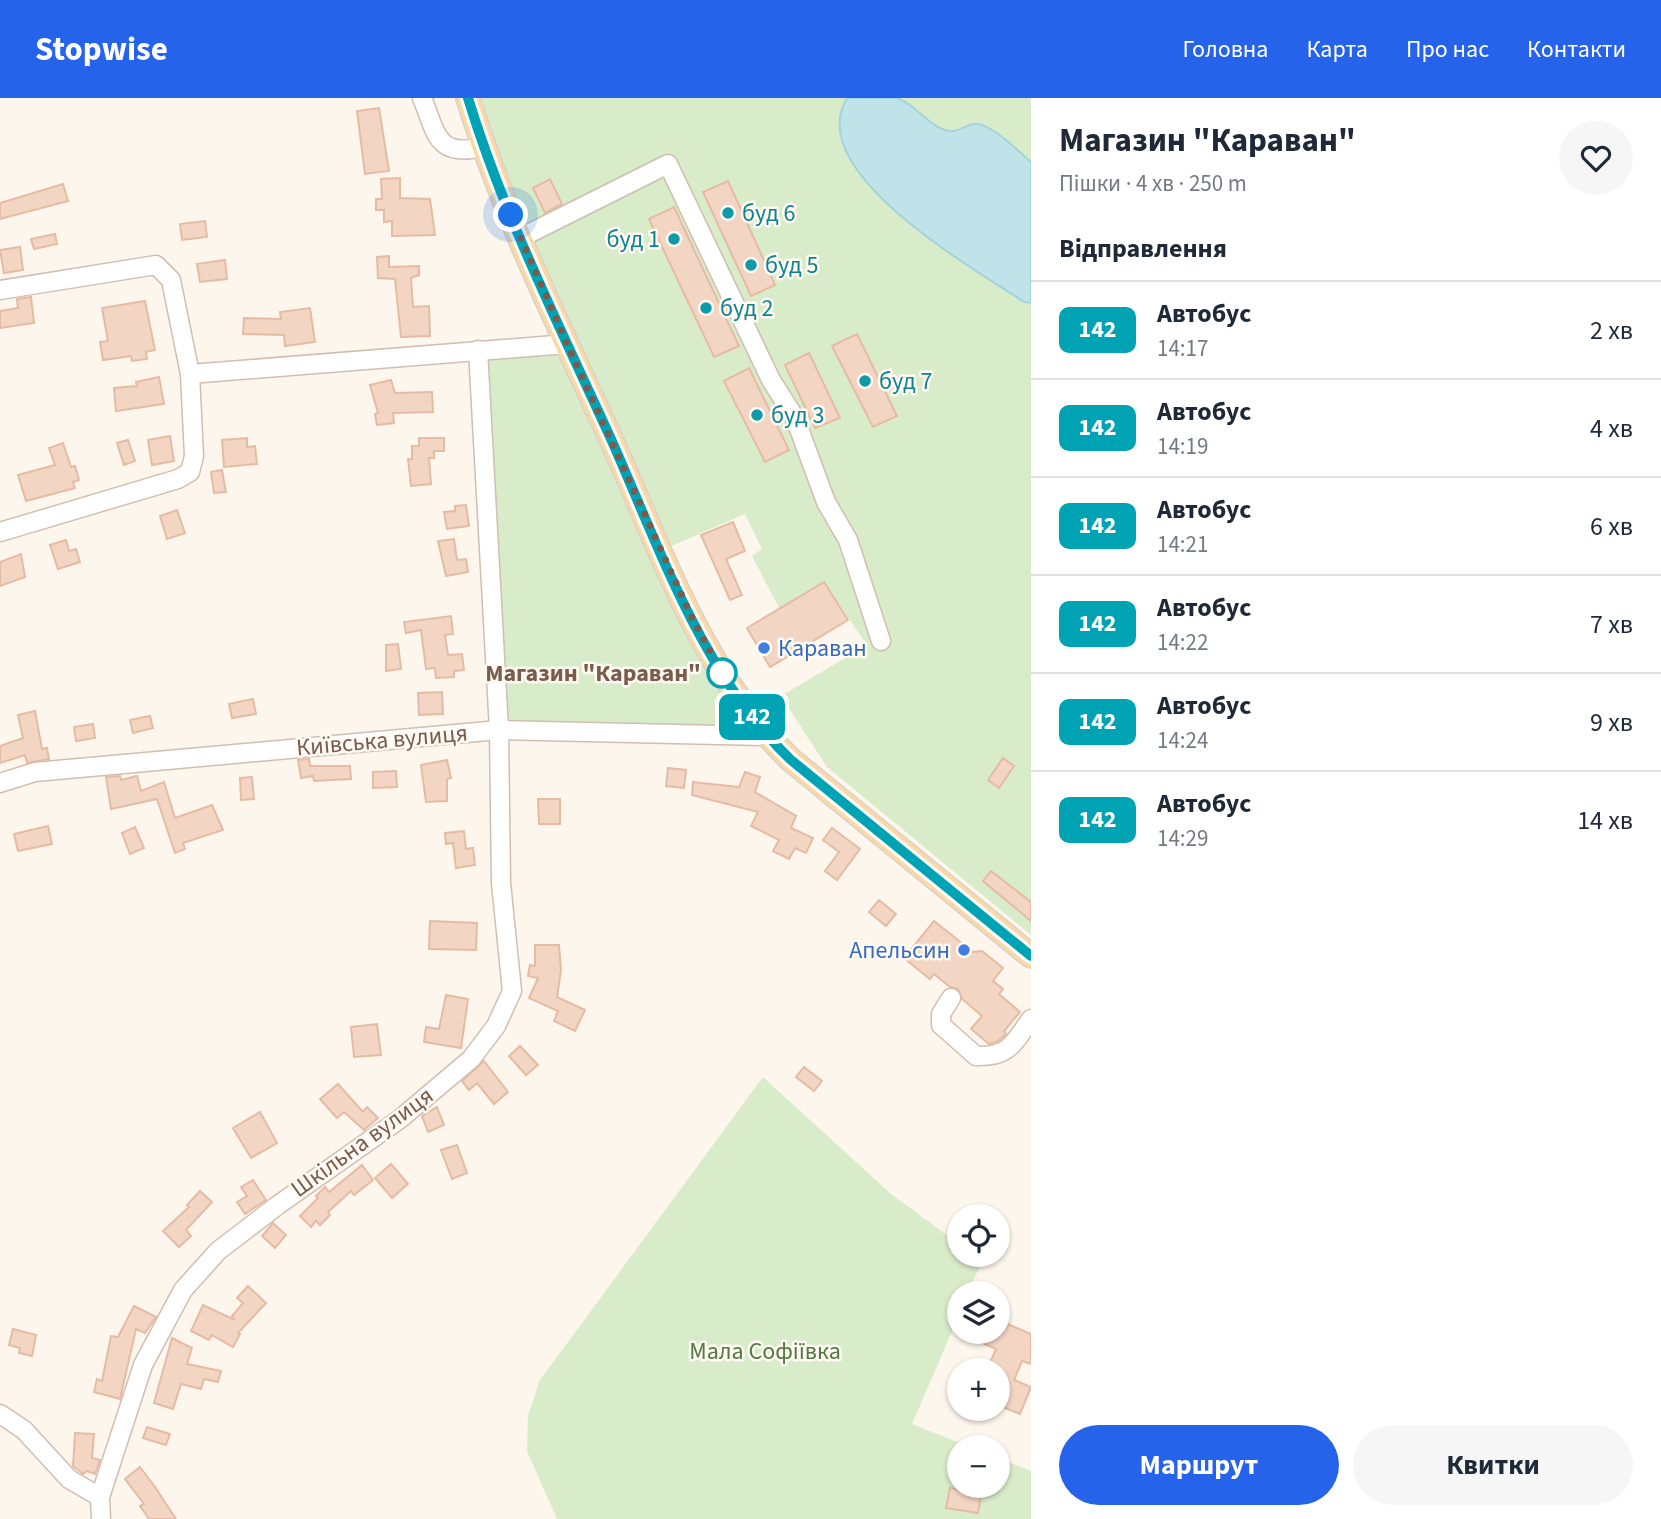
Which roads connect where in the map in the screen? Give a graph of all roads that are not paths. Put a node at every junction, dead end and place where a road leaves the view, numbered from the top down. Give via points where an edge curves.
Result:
1 (422, 98) edge
2 (468, 98) edge
3 (483, 147) junction
4 (520, 237) junction
5 (0, 290) edge
6 (567, 344) junction
7 (478, 350) junction
8 (190, 373) junction
9 (0, 532) edge
10 (881, 641) dead end
11 (499, 730) junction
12 (766, 736) junction
13 (0, 783) edge
14 (1031, 956) edge
15 (951, 998) dead end
16 (1031, 1019) edge
17 (0, 1414) edge
18 (100, 1497) junction
19 (100, 1519) edge

1 - 3 street via 445,146 455,151
2 - 3 main road
3 - 4 main road
4 - 6 main road
4 - 10 street via 668,164 771,380 795,418 826,502 848,540
5 - 8 street via 156,265 171,280
6 - 7 street
6 - 12 main road via 693,620
7 - 8 street
7 - 11 street, Шкільна вулиця
8 - 9 street via 194,456 190,472 178,480
11 - 12 street, Київська вулиця
11 - 13 street, Київська вулиця via 35,772
11 - 18 street, Шкільна вулиця via 501,883 512,991 496,1026 471,1059 400,1119 218,1251 183,1290 143,1365
12 - 14 main road
15 - 16 street via 941,1014 941,1025 976,1056 995,1057 1007,1051
17 - 18 street via 24,1430 69,1479
18 - 19 street, Шкільна вулиця

